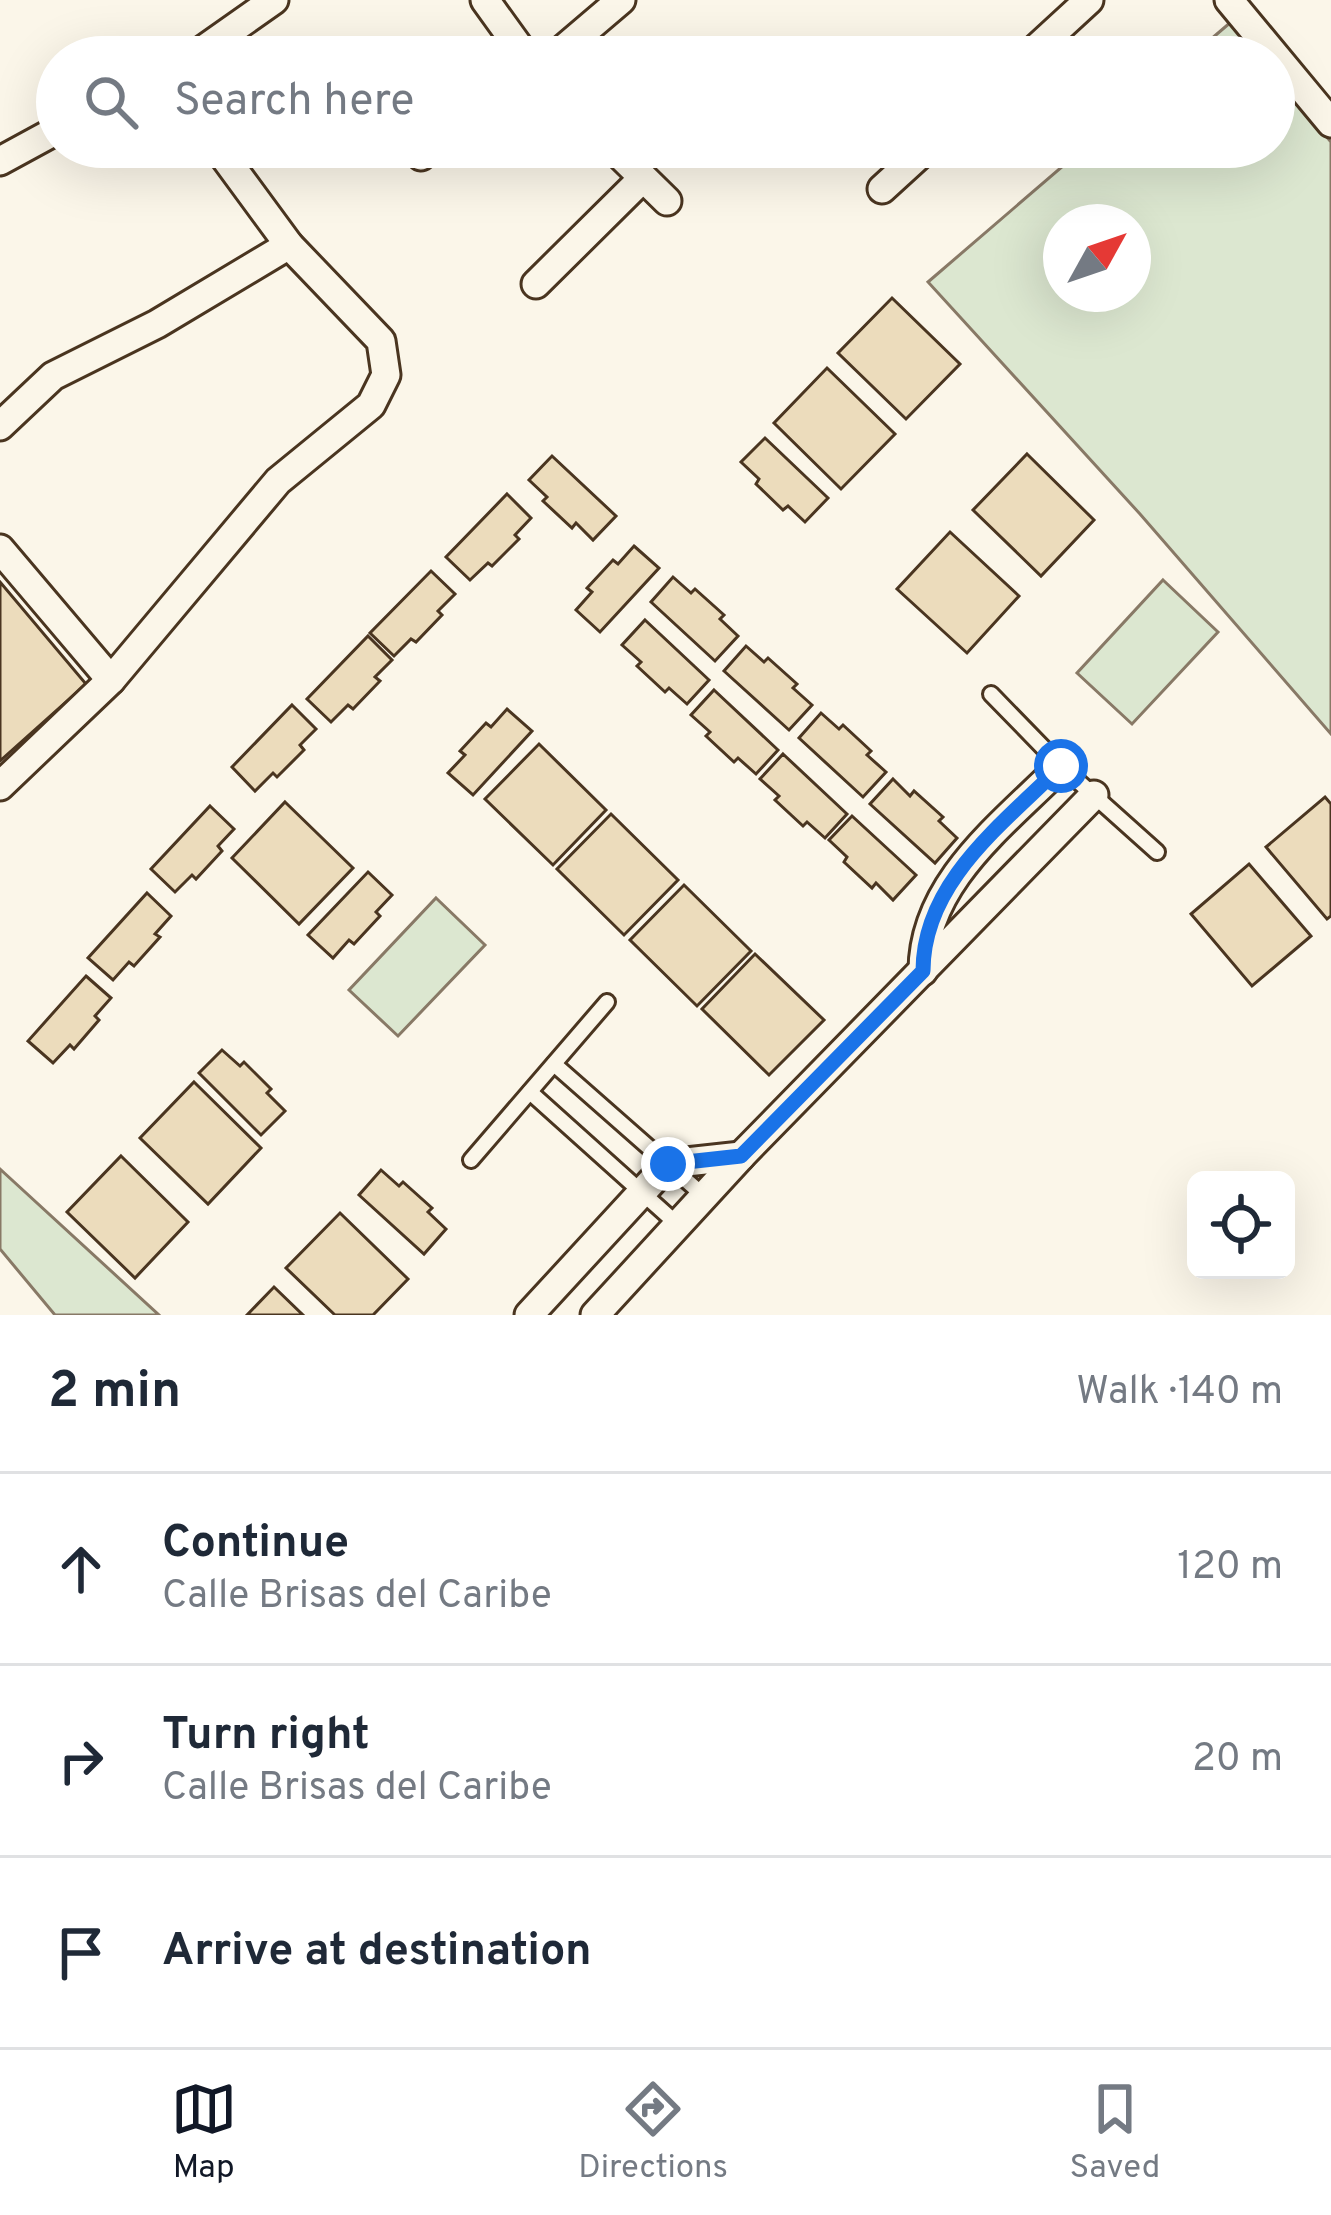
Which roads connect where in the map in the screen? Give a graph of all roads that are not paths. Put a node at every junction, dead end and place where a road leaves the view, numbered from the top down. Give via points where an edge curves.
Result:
1 (274, 0) edge
2 (485, 0) edge
3 (621, 0) edge
4 (1089, 0) edge
5 (1229, 0) edge
6 (223, 36) edge
7 (511, 36) edge
8 (579, 36) edge
9 (1050, 36) edge
10 (1259, 36) edge
11 (1295, 80) edge
12 (1331, 123) edge
13 (36, 141) edge
14 (0, 161) edge
15 (232, 168) edge
16 (623, 168) edge
17 (639, 168) edge
18 (905, 168) edge
19 (882, 189) dead end
20 (667, 201) dead end
21 (289, 245) junction
22 (536, 284) dead end
23 (0, 426) edge
24 (0, 549) edge
25 (111, 680) junction
26 (992, 694) dead end
27 (1061, 766) junction
28 (0, 786) edge
29 (1094, 795) junction
30 (1157, 852) dead end
31 (923, 971) junction
32 (608, 1002) dead end
33 (554, 1064) junction
34 (530, 1092) junction
35 (741, 1156) junction
36 (471, 1160) dead end
37 (668, 1164) junction
38 (642, 1193) junction
39 (704, 1196) junction
40 (677, 1224) junction
41 (530, 1315) edge
42 (596, 1315) edge

1 - 6 street
2 - 7 street
3 - 8 street
4 - 9 street
5 - 10 street
11 - 12 street
13 - 14 street
15 - 21 street
16 - 22 street
17 - 20 street
18 - 19 street
21 - 23 street via 53,376
21 - 25 street via 381,341 386,375 371,405 278,481
24 - 25 street
25 - 28 street
26 - 27 lane
27 - 29 lane
27 - 31 street via 958,870 934,911
29 - 30 lane
29 - 31 street
31 - 35 street
32 - 33 lane
33 - 34 lane
33 - 37 lane
34 - 36 lane
34 - 38 lane
35 - 37 street
35 - 39 street
37 - 38 street
37 - 39 lane
38 - 40 lane
38 - 41 street
39 - 40 street
40 - 42 street

